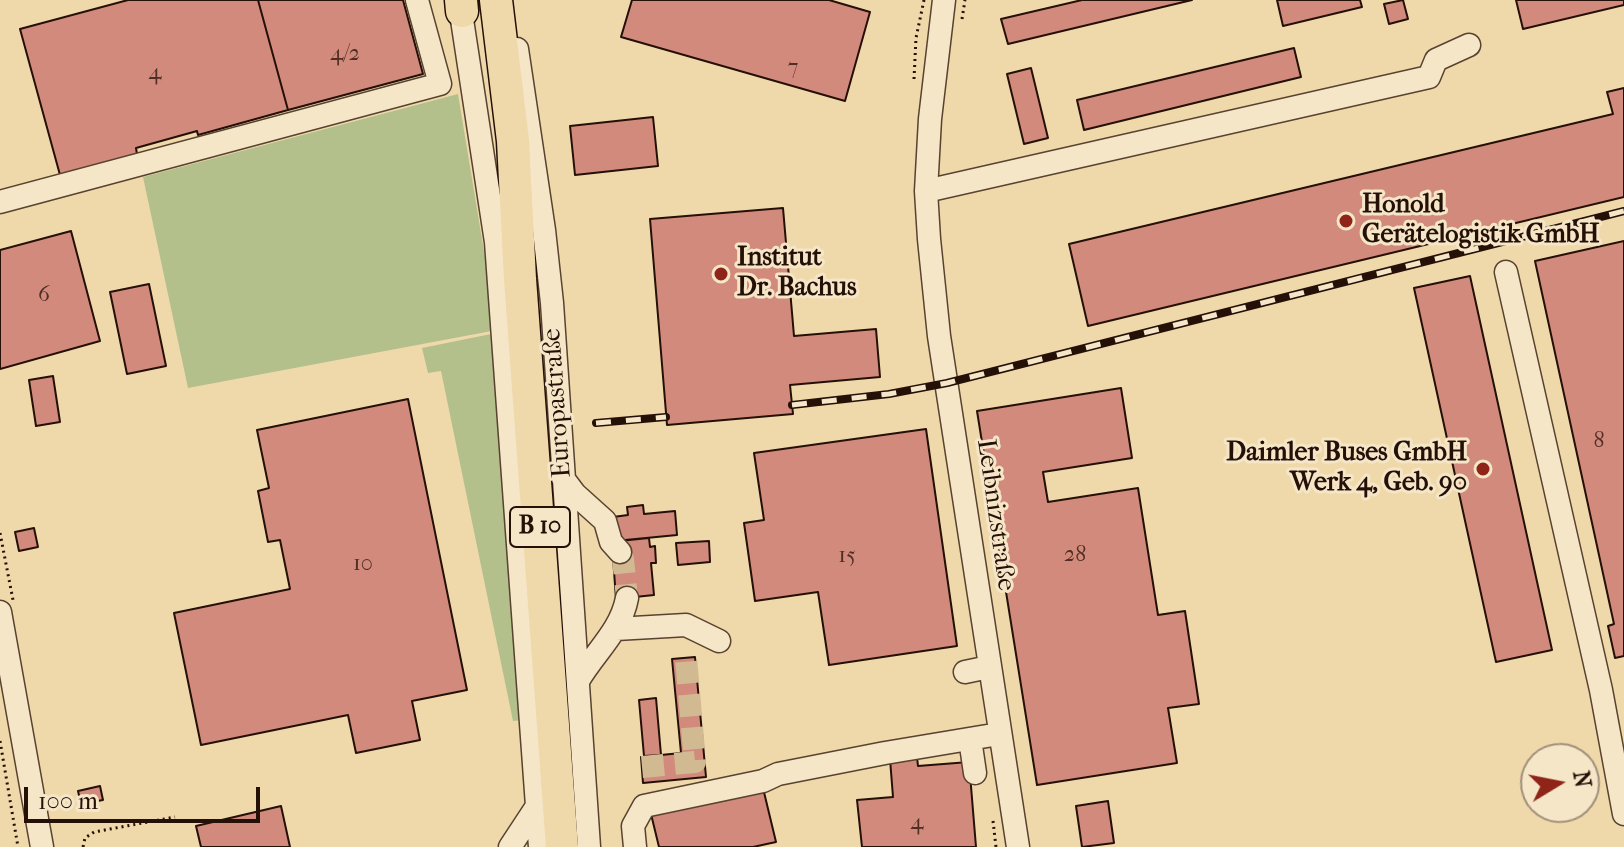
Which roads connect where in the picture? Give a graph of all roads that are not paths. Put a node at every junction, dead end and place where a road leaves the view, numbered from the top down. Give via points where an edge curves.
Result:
1 (417, 0) edge
2 (944, 0) edge
3 (506, 2) edge
4 (464, 3) edge
5 (1469, 45) dead end
6 (926, 191) junction
7 (0, 202) edge
8 (1506, 272) dead end
9 (520, 279) junction
10 (563, 478) junction
11 (620, 552) tunnel mouth
12 (627, 598) tunnel mouth
13 (0, 612) edge
14 (616, 629) junction
15 (719, 641) dead end
16 (989, 667) junction
17 (965, 672) dead end
18 (565, 681) junction
19 (999, 734) junction
20 (970, 739) junction
21 (1620, 765) edge
22 (975, 773) dead end
23 (537, 806) junction
24 (1624, 814) edge
25 (42, 847) edge
26 (510, 847) edge
27 (540, 847) edge
28 (562, 847) edge
29 (589, 847) edge
30 (635, 847) edge
31 (1018, 847) edge

1 - 7 street via 440,84
2 - 6 street, Leibnizstraße
3 - 9 highway, Europastraße / B 10
3 - 10 street, Europastraße / B 10 via 544,230
4 - 9 highway, Europastraße / B 10 via 485,48
4 - 23 street, Europastraße via 496,242
5 - 6 street via 1436,60 1429,77
6 - 16 street, Leibnizstraße via 939,336
8 - 21 street
9 - 18 highway, Europastraße / B 10
10 - 11 street via 605,521
10 - 18 street, Europastraße / B 10
12 - 14 street
13 - 25 street
14 - 15 street via 686,625
14 - 18 street
16 - 17 street
16 - 19 street, Leibnizstraße
18 - 28 highway, Europastraße / B 10
18 - 29 street, Europastraße / B 10
19 - 20 street
19 - 31 street, Leibnizstraße
20 - 22 street
20 - 30 street via 644,806 633,826
21 - 24 street
23 - 26 street
23 - 27 street, Europastraße

